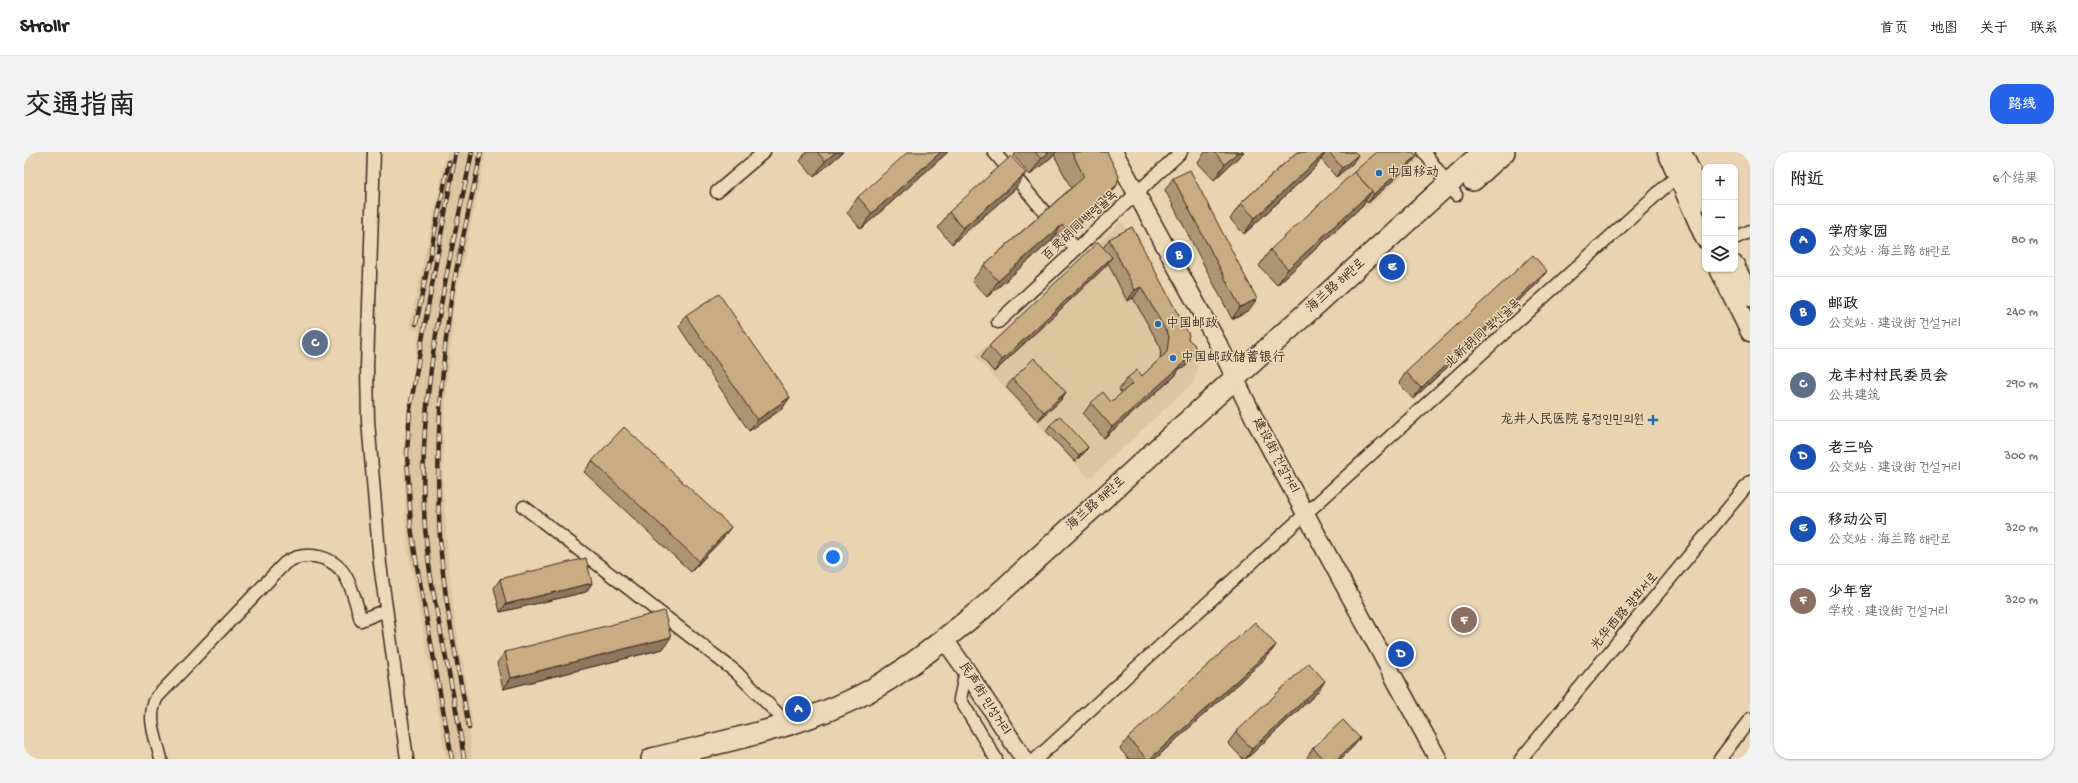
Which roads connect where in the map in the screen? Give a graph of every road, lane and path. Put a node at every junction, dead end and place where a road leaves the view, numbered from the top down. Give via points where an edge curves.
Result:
1 (374, 152) edge
2 (764, 152) edge
3 (995, 152) edge
4 (1114, 152) edge
5 (1181, 152) edge
6 (1424, 152) edge
7 (1482, 152) edge
8 (1504, 152) edge
9 (1667, 152) edge
10 (1682, 152) edge
11 (1678, 175) junction
12 (1452, 190) junction
13 (717, 192) dead end
14 (1136, 193) junction
15 (1705, 200) edge
16 (1047, 215) edge
17 (1750, 231) edge
18 (1066, 236) edge
19 (1704, 236) edge
20 (1738, 237) edge
21 (1076, 249) junction
22 (1738, 271) edge
23 (1720, 272) edge
24 (1750, 297) edge
25 (998, 322) dead end
26 (1750, 332) edge
27 (1238, 384) junction
28 (1750, 482) edge
29 (524, 507) dead end
30 (1306, 514) junction
31 (386, 610) junction
32 (948, 645) junction
33 (966, 670) junction
34 (1750, 719) edge
35 (788, 724) junction
36 (161, 759) edge
37 (407, 759) edge
38 (652, 759) edge
39 (710, 759) edge
40 (996, 759) edge
41 (1024, 759) edge
42 (1036, 759) edge
43 (1438, 759) edge
44 (1522, 759) edge
45 (1720, 759) edge

1 - 31 street via 367,367 368,421
2 - 13 street
3 - 16 street
4 - 14 street, 建设街 건설거리
5 - 14 street, 百灵胡同 백령골목
6 - 12 street
7 - 12 highway, 海兰路 해란로
8 - 12 highway, 海兰路 해란로
9 - 11 main road
10 - 15 main road
11 - 19 main road
11 - 30 street, 北新胡同 북신골목
12 - 27 highway, 海兰路 해란로
14 - 21 street, 百灵胡同 백령골목
14 - 27 street, 建设街 건설거리
17 - 20 street
18 - 21 street
21 - 25 street, 百灵胡同 백령골목
22 - 24 main road
23 - 26 main road
27 - 30 street, 建设街 건설거리
27 - 32 highway, 海兰路 해란로 via 989,602
28 - 44 street, 光华西路 광화서로
29 - 35 street via 736,672
30 - 42 street, 北新胡同 북신골목
30 - 43 street, 建设街 건설거리
31 - 36 street via 360,620 348,580 333,563 324,558 309,555 285,563 157,697 152,705 151,714
31 - 37 street
32 - 33 street, 民声街 민성거리
32 - 35 highway, 海兰路 해란로 via 878,686
32 - 39 highway, 海兰路 해란로 via 923,673 841,719 780,740
33 - 40 street via 960,699
33 - 41 street, 民声街 민성거리
34 - 45 street
35 - 38 highway, 海兰路 해란로

